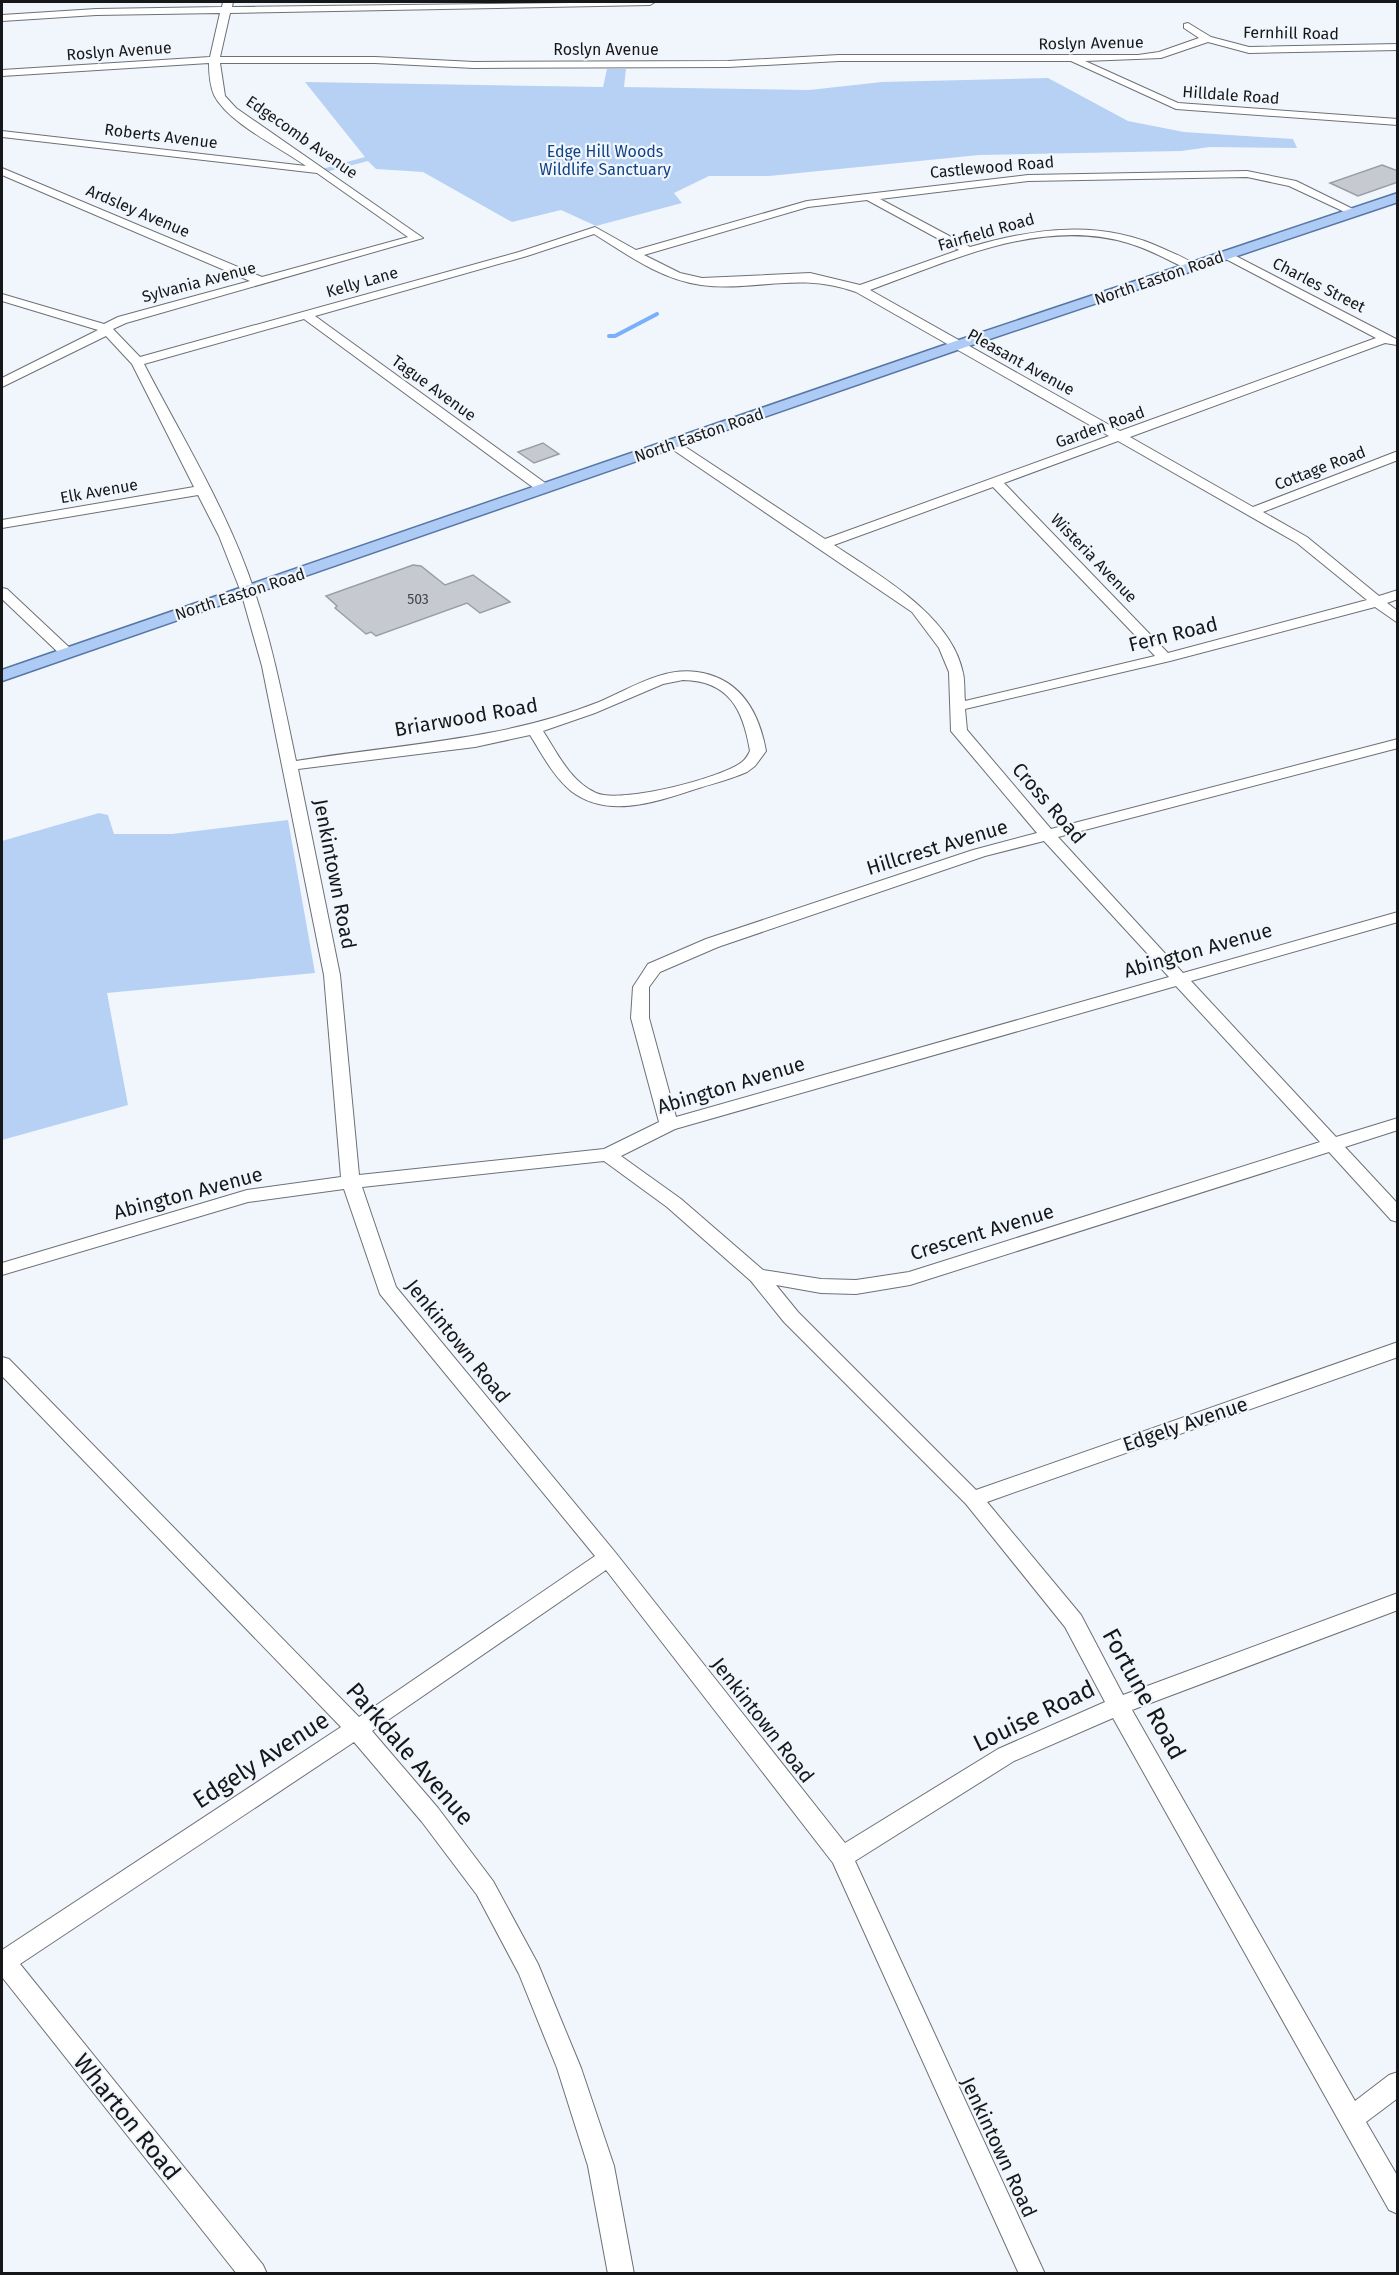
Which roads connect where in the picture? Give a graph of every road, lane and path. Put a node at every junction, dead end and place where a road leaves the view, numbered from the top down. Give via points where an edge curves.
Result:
1 (651, 2) edge
2 (477, 4) edge
3 (227, 5) edge
4 (2, 18) edge
5 (1188, 26) dead end
6 (1207, 39) junction
7 (1398, 47) edge
8 (1072, 59) junction
9 (214, 60) junction
10 (2, 73) edge
11 (1398, 122) edge
12 (2, 134) edge
13 (316, 170) junction
14 (2, 171) edge
15 (867, 196) junction
16 (1398, 197) edge
17 (1353, 212) junction
18 (595, 230) joint
19 (417, 238) joint
20 (970, 252) junction
21 (635, 254) junction
22 (1226, 255) junction
23 (1191, 267) junction
24 (262, 282) junction
25 (860, 289) junction
26 (2, 297) edge
27 (306, 315) junction
28 (106, 329) junction
29 (1392, 341) edge
30 (958, 345) junction
31 (137, 362) junction
32 (2, 383) edge
33 (1122, 437) junction
34 (673, 445) junction
35 (1398, 455) edge
36 (997, 483) junction
37 (543, 488) junction
38 (203, 490) junction
39 (1254, 511) junction
40 (2, 524) edge
41 (825, 544) junction
42 (2, 592) edge
43 (248, 592) junction
44 (1398, 594) edge
45 (1377, 602) junction
46 (1398, 619) edge
47 (67, 653) junction
48 (1165, 658) junction
49 (2, 676) edge
50 (957, 707) junction
51 (534, 729) junction
52 (1398, 743) edge
53 (291, 766) junction
54 (1048, 836) junction
55 (1398, 917) edge
56 (1179, 978) junction
57 (1398, 1124) edge
58 (669, 1125) junction
59 (1330, 1145) junction
60 (608, 1155) junction
61 (351, 1182) junction
62 (1398, 1216) edge
63 (2, 1269) edge
64 (759, 1276) junction
65 (1398, 1349) edge
66 (2, 1364) edge
67 (973, 1499) junction
68 (608, 1558) junction
69 (1398, 1601) edge
70 (1118, 1706) junction
71 (357, 1729) junction
72 (842, 1857) junction
73 (2, 1962) edge
74 (1398, 2083) edge
75 (1352, 2118) junction
76 (1398, 2202) edge
77 (254, 2274) edge
78 (621, 2274) edge
79 (1032, 2274) edge

1 - 2 street
2 - 3 street
3 - 4 street
3 - 9 street, Edgecomb Avenue
5 - 6 street, Fernhill Road
6 - 7 street, Fernhill Road via 1263,51
6 - 8 street, Roslyn Avenue via 1161,55
8 - 9 street, Roslyn Avenue via 839,58 484,65
8 - 11 street, Hilldale Road via 1176,106
9 - 10 street, Roslyn Avenue
9 - 13 street, Edgecomb Avenue via 214,77 221,98
12 - 13 street, Roberts Avenue
13 - 19 street, Edgecomb Avenue
14 - 24 street, Ardsley Avenue
15 - 17 street, Castlewood Road via 1012,179 1247,174 1292,183
15 - 20 street
15 - 21 street, Castlewood Road via 793,207
16 - 17 main road, North Easton Road
17 - 22 main road, North Easton Road
18 - 21 street, Pleasant Avenue
18 - 27 street, Kelly Lane
19 - 24 street, Sylvania Avenue
20 - 23 street, Fairfield Road via 1034,234 1076,231 1128,239
20 - 25 street, Fairfield Road
21 - 25 street, Pleasant Avenue via 688,279 736,284 818,277
22 - 23 main road, North Easton Road
22 - 29 street, Charles Street
23 - 30 main road, North Easton Road
24 - 28 street, Sylvania Avenue via 122,320
25 - 30 street, Pleasant Avenue
26 - 28 street, Jenkintown Road
27 - 31 street, Kelly Lane
27 - 37 street, Tague Avenue
28 - 31 street, Jenkintown Road
28 - 32 street, Sylvania Avenue via 98,337
29 - 33 street, Garden Road
30 - 33 street, Pleasant Avenue
30 - 34 main road, North Easton Road
31 - 38 street, Jenkintown Road
33 - 36 street, Garden Road
33 - 39 street, Pleasant Avenue
34 - 37 main road, North Easton Road
34 - 41 street, Cross Road
35 - 39 street, Cottage Road
36 - 41 street, Garden Road
36 - 48 street, Wisteria Avenue
37 - 43 main road, North Easton Road
38 - 40 street, Elk Avenue
38 - 43 street, Jenkintown Road
39 - 45 street, Pleasant Avenue via 1302,540
41 - 50 street, Cross Road via 917,609 946,648 956,672
42 - 47 street
43 - 47 main road, North Easton Road
43 - 53 street, Jenkintown Road
44 - 45 street, Fern Road
45 - 46 street, Pleasant Avenue
45 - 48 street, Fern Road
47 - 49 main road, North Easton Road
48 - 50 street, Fern Road
50 - 54 street, Cross Road via 959,731
51 - 51 street, Briarwood Road via 578,789 609,800 645,799 732,772 748,765 758,751 756,733 730,687 711,679 679,675 660,678 609,703
51 - 53 street, Briarwood Road
52 - 54 street, Hillcrest Avenue
53 - 61 street, Jenkintown Road via 332,975
54 - 56 street, Cross Road
54 - 58 street, Hillcrest Avenue via 979,853 712,943 654,968 641,987 640,1018
55 - 56 street, Abington Avenue
56 - 58 street, Abington Avenue
56 - 59 street, Cross Road
57 - 59 street, Crescent Avenue
58 - 60 street, Abington Avenue
59 - 62 street, Cross Road
59 - 64 street, Crescent Avenue via 910,1278 832,1287
60 - 61 street, Abington Avenue
60 - 64 street via 674,1203
61 - 63 street, Abington Avenue via 247,1196
61 - 68 street, Jenkintown Road via 387,1289
64 - 67 street, Fortune Road via 791,1317
65 - 67 street, Edgely Avenue
66 - 71 street, Parkdale Avenue
67 - 70 street, Fortune Road via 1073,1621
68 - 71 street, Edgely Avenue
68 - 72 street, Jenkintown Road
69 - 70 street, Louise Road
70 - 72 street, Louise Road via 1006,1755
70 - 75 street, Fortune Road
71 - 73 street, Edgely Avenue
71 - 78 street, Parkdale Avenue via 485,1888 530,1971 569,2068 601,2166
72 - 79 street, Jenkintown Road
73 - 77 street, Wharton Road
74 - 75 street
75 - 76 street, Fortune Road

